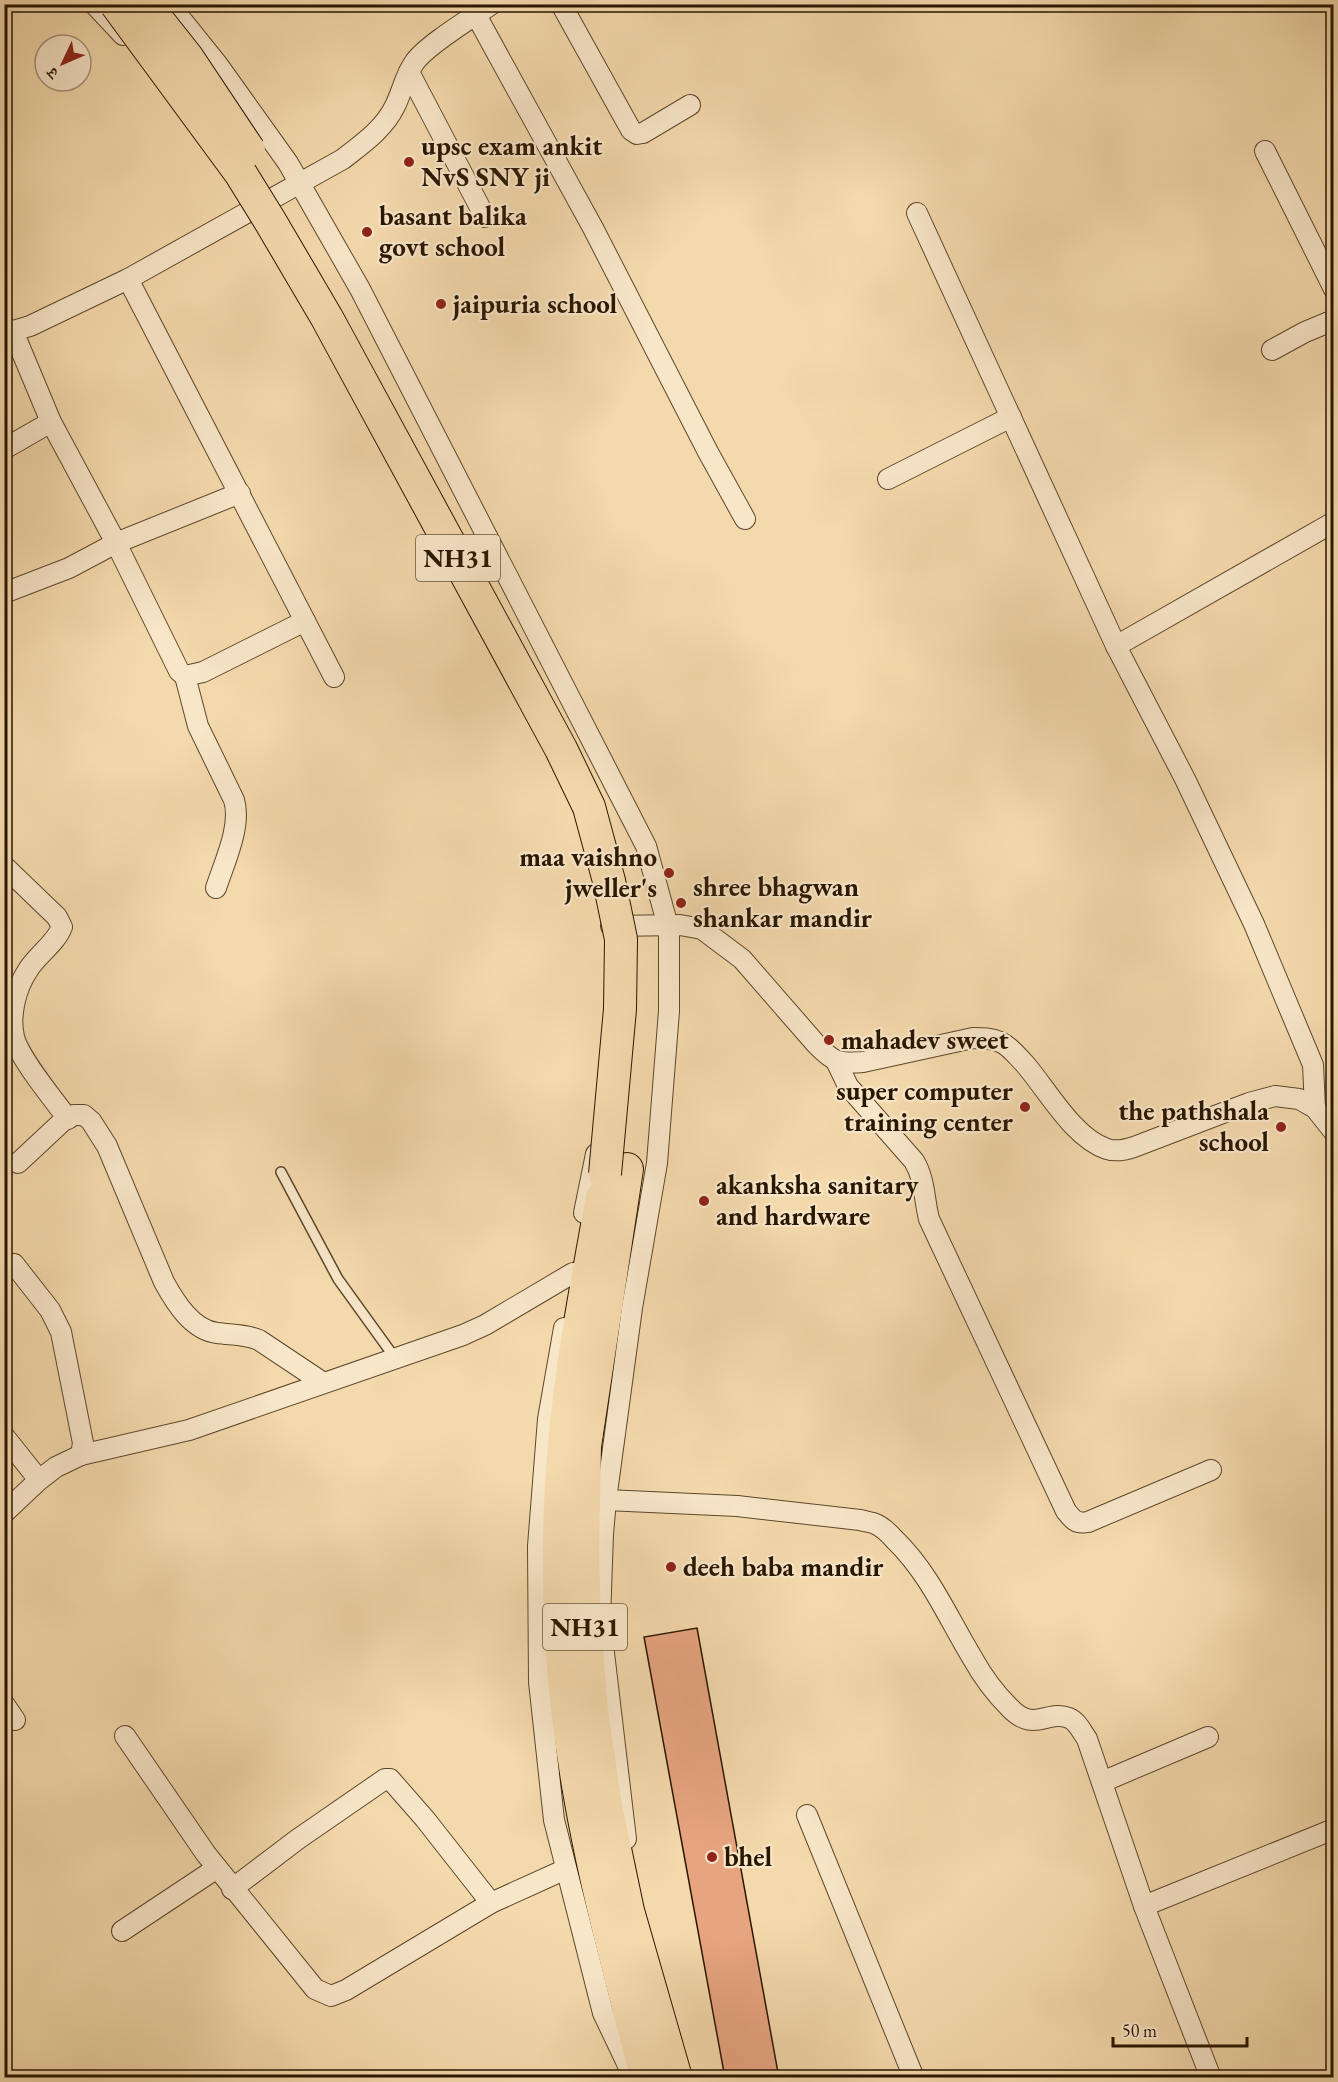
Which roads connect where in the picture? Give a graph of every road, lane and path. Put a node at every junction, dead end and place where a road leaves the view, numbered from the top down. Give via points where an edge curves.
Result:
1 (94, 4) edge
2 (116, 4) edge
3 (145, 4) edge
4 (169, 4) edge
5 (492, 4) edge
6 (561, 4) edge
7 (476, 15) junction
8 (409, 72) junction
9 (690, 105) dead end
10 (1265, 151) dead end
11 (300, 184) junction
12 (251, 210) junction
13 (917, 213) dead end
14 (485, 217) dead end
15 (128, 279) junction
16 (1334, 289) edge
17 (1334, 320) edge
18 (9, 329) edge
19 (1272, 350) dead end
20 (1011, 417) junction
21 (51, 422) junction
22 (4, 449) edge
23 (888, 479) dead end
24 (240, 493) junction
25 (746, 519) dead end
26 (1334, 522) edge
27 (117, 543) junction
28 (4, 593) edge
29 (305, 621) junction
30 (1116, 646) junction
31 (185, 676) junction
32 (334, 677) dead end
33 (4, 866) edge
34 (216, 888) dead end
35 (667, 925) junction
36 (611, 926) junction
37 (836, 1061) junction
38 (1315, 1108) junction
39 (68, 1119) junction
40 (1334, 1132) edge
41 (18, 1163) dead end
42 (281, 1172) dead end
43 (616, 1172) junction
44 (14, 1264) dead end
45 (573, 1274) junction
46 (395, 1358) junction
47 (322, 1382) junction
48 (4, 1436) edge
49 (81, 1455) junction
50 (1211, 1470) dead end
51 (39, 1480) junction
52 (606, 1500) junction
53 (4, 1513) edge
54 (125, 1736) dead end
55 (1208, 1737) dead end
56 (1101, 1782) junction
57 (807, 1815) dead end
58 (1334, 1829) edge
59 (217, 1868) junction
60 (566, 1869) junction
61 (232, 1889) junction
62 (491, 1903) junction
63 (1144, 1906) junction
64 (122, 1932) dead end
65 (632, 2076) edge
66 (676, 2078) edge
67 (684, 2078) edge
68 (914, 2078) edge
69 (1211, 2078) edge

1 - 12 street via 122,34 209,147
2 - 43 highway, NH31, bridge via 241,174 327,318 589,807 621,939
3 - 43 highway, NH31, bridge via 186,57 303,234 587,754 628,874 642,949 641,1014
4 - 11 street via 218,64
5 - 7 street
6 - 9 street via 631,130 643,134
7 - 8 street via 419,57
7 - 25 street
8 - 11 street via 384,124 343,159
8 - 14 street
10 - 16 street
11 - 12 street
11 - 35 street via 360,289 646,846
12 - 15 street
12 - 36 street via 317,316 543,741 590,841
13 - 20 street
15 - 18 street via 30,326
15 - 24 street
17 - 19 street
18 - 21 street
20 - 23 street
20 - 30 street
21 - 22 street
21 - 27 street
24 - 27 street
24 - 29 street
26 - 30 street
27 - 28 street via 69,568
27 - 31 street via 173,661
29 - 31 street via 203,672
29 - 32 street
30 - 38 street via 1185,779 1305,1041 1313,1065
31 - 34 street via 198,726 237,810
33 - 39 street via 57,917 62,927 21,982 13,1020 19,1051
35 - 36 street
35 - 37 street via 702,929 742,959 816,1044
35 - 52 street via 669,1011 657,1163 632,1308
36 - 45 street via 612,1005 598,1141
37 - 38 street via 863,1062 973,1038 1001,1042 1087,1138 1107,1149 1121,1151 1275,1096 1299,1099
37 - 50 street via 849,1086 920,1170 929,1219 1074,1521 1088,1522
38 - 40 street
39 - 41 street
39 - 47 street via 84,1115 107,1146 164,1282 191,1320 214,1333 247,1335 258,1340
42 - 46 lane via 338,1279
43 - 65 highway, NH31 via 572,1376 563,1459 561,1636 567,1710 586,1834 609,1936
43 - 66 highway, NH31 via 585,1446 585,1626 592,1712 606,1806 628,1911
44 - 49 street via 56,1319 61,1332 83,1443
45 - 46 street via 485,1325
45 - 60 street via 548,1419 538,1546 539,1682 554,1820
46 - 47 street
47 - 49 street via 189,1430
48 - 51 street
49 - 51 street
51 - 53 street
52 - 56 street via 681,1502 860,1520 885,1529 912,1556 993,1689 1020,1717 1061,1717 1076,1722 1087,1739
52 - 67 street via 600,1619 628,1854 678,2041
54 - 59 street
55 - 56 street
56 - 63 street
57 - 68 street
58 - 63 street
59 - 61 street
59 - 64 street
60 - 62 street
60 - 65 street via 603,2013
61 - 62 street via 315,1989 331,1996
61 - 62 street via 298,1839 390,1779
63 - 69 street

